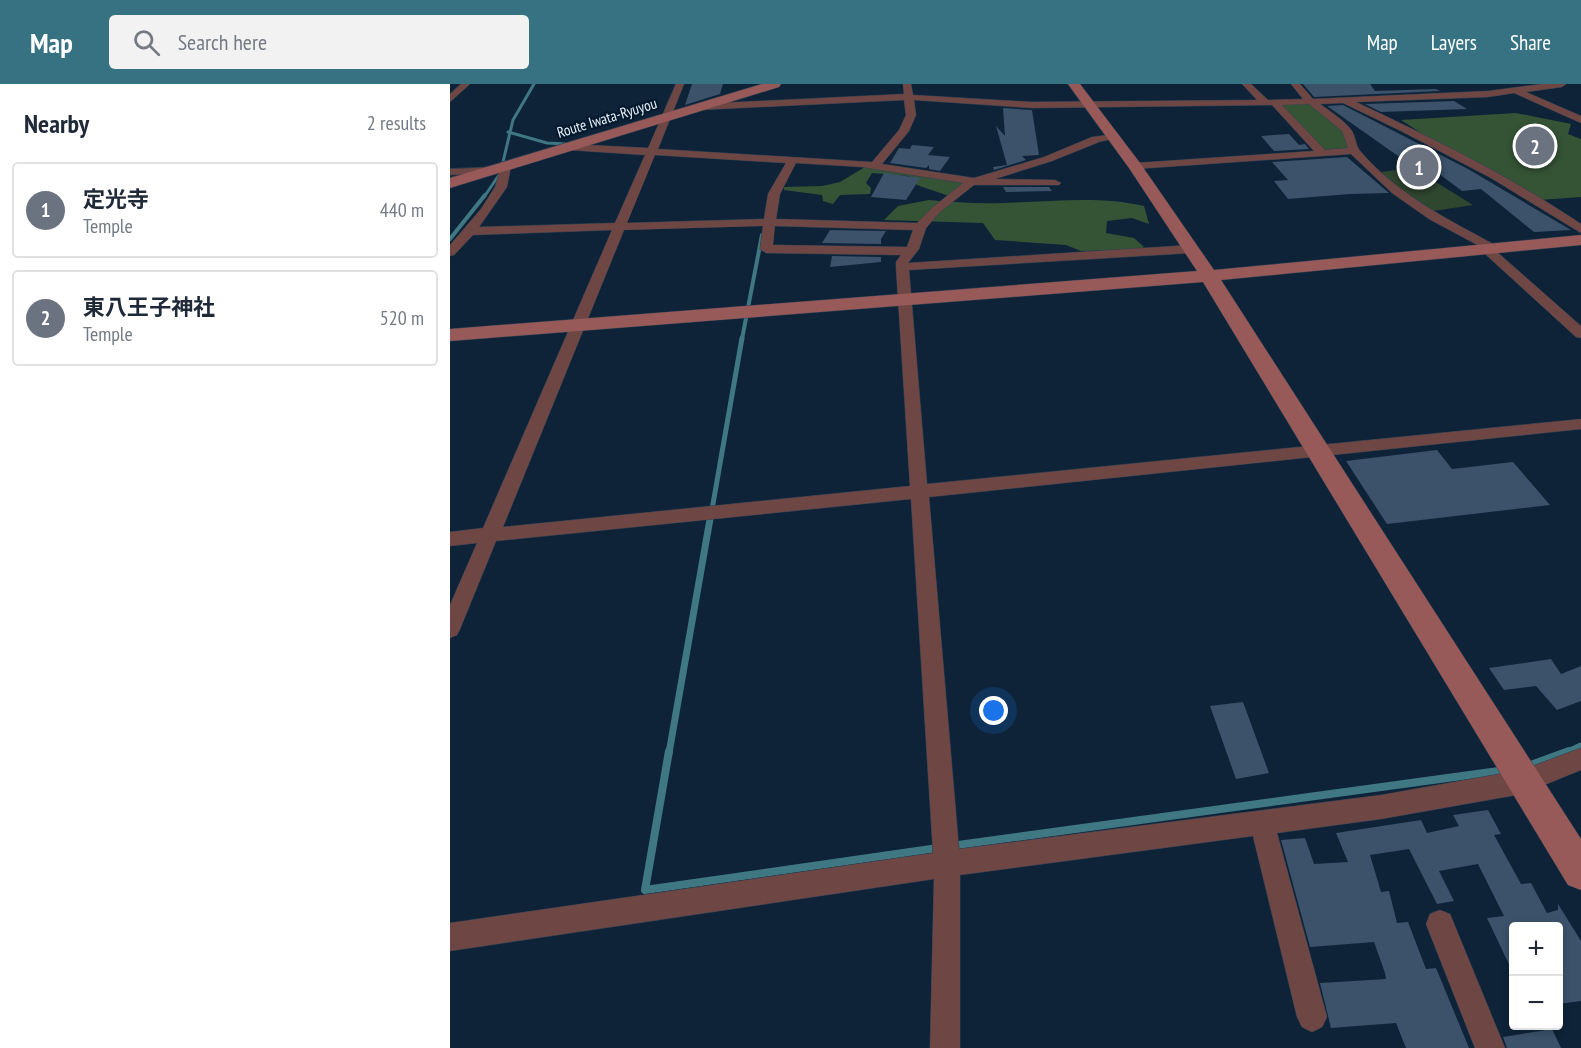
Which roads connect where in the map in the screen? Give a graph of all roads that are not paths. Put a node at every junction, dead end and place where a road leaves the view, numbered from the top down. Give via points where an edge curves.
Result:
1 (466, 84) edge
2 (680, 84) edge
3 (775, 84) edge
4 (906, 84) edge
5 (1074, 84) edge
6 (1246, 84) edge
7 (1295, 84) edge
8 (1562, 84) edge
9 (1434, 85) edge
10 (1376, 88) dead end
11 (1520, 88) edge
12 (1478, 95) junction
13 (908, 97) junction
14 (1382, 98) junction
15 (450, 99) edge
16 (1342, 99) junction
17 (1310, 100) junction
18 (1269, 102) junction
19 (1088, 105) junction
20 (699, 107) junction
21 (668, 117) junction
22 (1581, 120) edge
23 (1112, 136) junction
24 (568, 147) junction
25 (653, 151) junction
26 (1354, 151) junction
27 (1322, 153) junction
28 (793, 159) junction
29 (875, 166) junction
30 (1135, 166) junction
31 (500, 168) junction
32 (450, 172) edge
33 (976, 182) junction
34 (450, 183) edge
35 (1055, 183) dead end
36 (770, 222) junction
37 (621, 226) junction
38 (920, 227) junction
39 (1581, 229) edge
40 (470, 231) junction
41 (1581, 240) edge
42 (1191, 249) junction
43 (1490, 250) junction
44 (911, 251) junction
45 (450, 252) edge
46 (902, 267) junction
47 (1209, 276) junction
48 (905, 300) junction
49 (1574, 321) edge
50 (579, 325) junction
51 (1581, 334) edge
52 (450, 335) edge
53 (1581, 424) edge
54 (1317, 450) junction
55 (919, 492) junction
56 (490, 535) junction
57 (450, 539) edge
58 (450, 629) edge
59 (1581, 759) edge
60 (1514, 768) junction
61 (1262, 823) junction
62 (947, 864) junction
63 (1581, 872) edge
64 (1440, 924) dead end
65 (450, 938) edge
66 (1312, 1017) dead end
67 (945, 1048) edge
68 (1490, 1048) edge

1 - 15 street
2 - 21 street
3 - 20 street, Route Iwata-Ryuyou
4 - 13 street
5 - 19 street
6 - 18 street
7 - 17 street
8 - 11 street
9 - 12 street
10 - 14 street
11 - 12 street
11 - 22 street
12 - 14 street
13 - 19 street via 996,104
13 - 20 street
13 - 29 street via 911,115 904,132
14 - 16 street
16 - 17 street
16 - 39 street via 1540,200
17 - 18 street
17 - 26 street via 1344,127 1353,138
18 - 19 street
18 - 27 street
19 - 23 street
20 - 21 street, Route Iwata-Ryuyou
21 - 24 street, Route Iwata-Ryuyou
21 - 25 street
23 - 30 street
23 - 33 street
24 - 25 street
24 - 31 street, Route Iwata-Ryuyou
25 - 28 street
25 - 37 street
26 - 27 street
26 - 43 street via 1396,191
27 - 30 street
28 - 29 street
28 - 36 street via 774,194
29 - 33 street
30 - 42 street
31 - 32 street
31 - 34 street, Route Iwata-Ryuyou
31 - 40 street via 507,172
33 - 35 street
33 - 38 street via 936,210
36 - 37 street
36 - 38 street
36 - 44 street via 766,249
37 - 40 street
37 - 50 street
38 - 44 street
40 - 45 street
41 - 43 street
42 - 46 street
42 - 47 street
43 - 47 street
43 - 49 street
44 - 46 street
46 - 48 street
47 - 48 street
47 - 54 street
48 - 50 street
48 - 55 street
49 - 51 street
50 - 52 street
50 - 56 street
53 - 54 street
54 - 55 street
54 - 60 street
55 - 56 street
55 - 62 street
56 - 57 street
56 - 58 street
59 - 60 street
60 - 61 street via 1381,807
60 - 63 street
61 - 62 street
61 - 66 street
62 - 65 street
62 - 67 street
64 - 68 street

